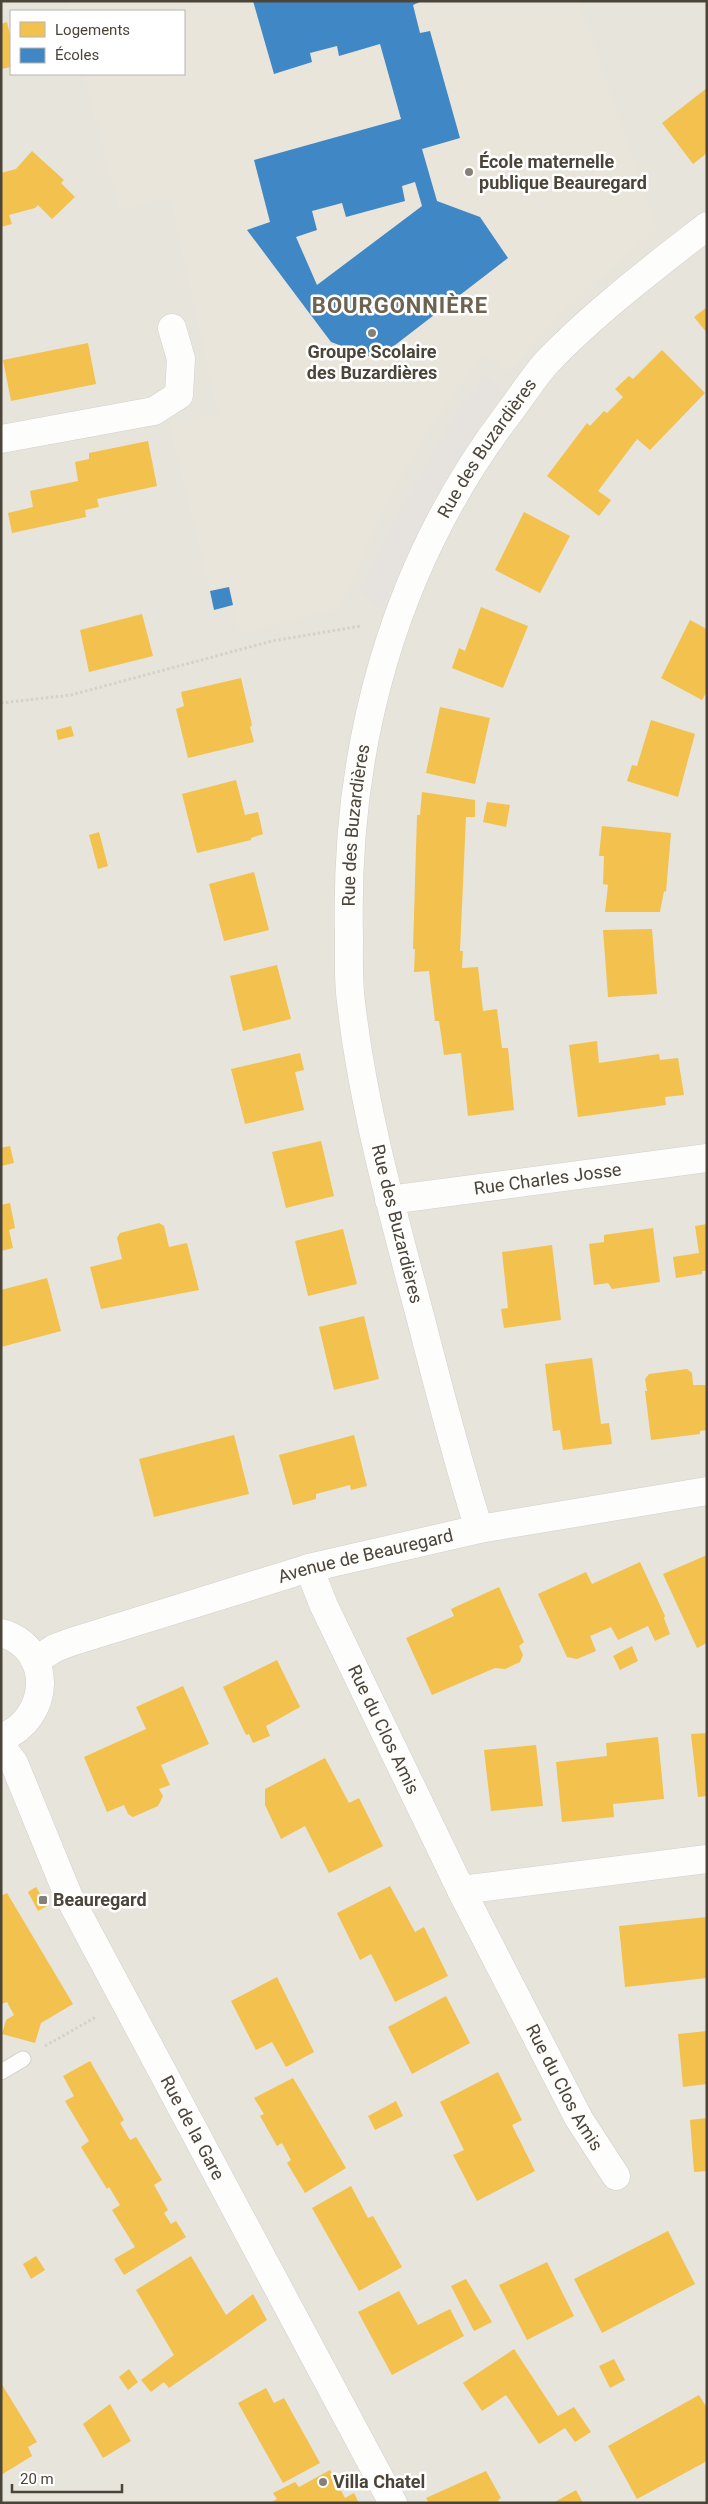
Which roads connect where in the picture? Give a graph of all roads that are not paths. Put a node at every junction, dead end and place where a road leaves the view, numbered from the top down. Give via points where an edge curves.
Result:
1 (707, 226) edge
2 (172, 328) dead end
3 (1, 440) edge
4 (707, 1158) edge
5 (389, 1200) junction
6 (707, 1491) edge
7 (478, 1529) junction
8 (308, 1568) junction
9 (1, 1633) edge
10 (35, 1661) junction
11 (1, 1738) edge
12 (1, 1746) edge
13 (707, 1858) edge
14 (461, 1890) junction
15 (23, 2059) dead end
16 (1, 2072) edge
17 (616, 2176) dead end
18 (393, 2503) edge

1 - 5 street, Rue des Buzardières via 585,325 545,365 476,456 438,522 409,586 384,655 357,778 348,890 350,1000
2 - 3 street via 181,359 179,395 154,411
4 - 5 street, Rue Charles Josse
5 - 7 street, Rue des Buzardières
6 - 7 street, Avenue de Beauregard
7 - 8 street, Avenue de Beauregard
8 - 10 street, Avenue de Beauregard via 71,1642
8 - 14 street, Rue du Clos Amis
9 - 10 street via 24,1646
10 - 11 street via 40,1677 40,1694 35,1710 25,1724
12 - 18 street, Rue de la Gare via 14,1763 68,1895
13 - 14 street
14 - 17 street, Rue du Clos Amis via 579,2119
15 - 16 lane

